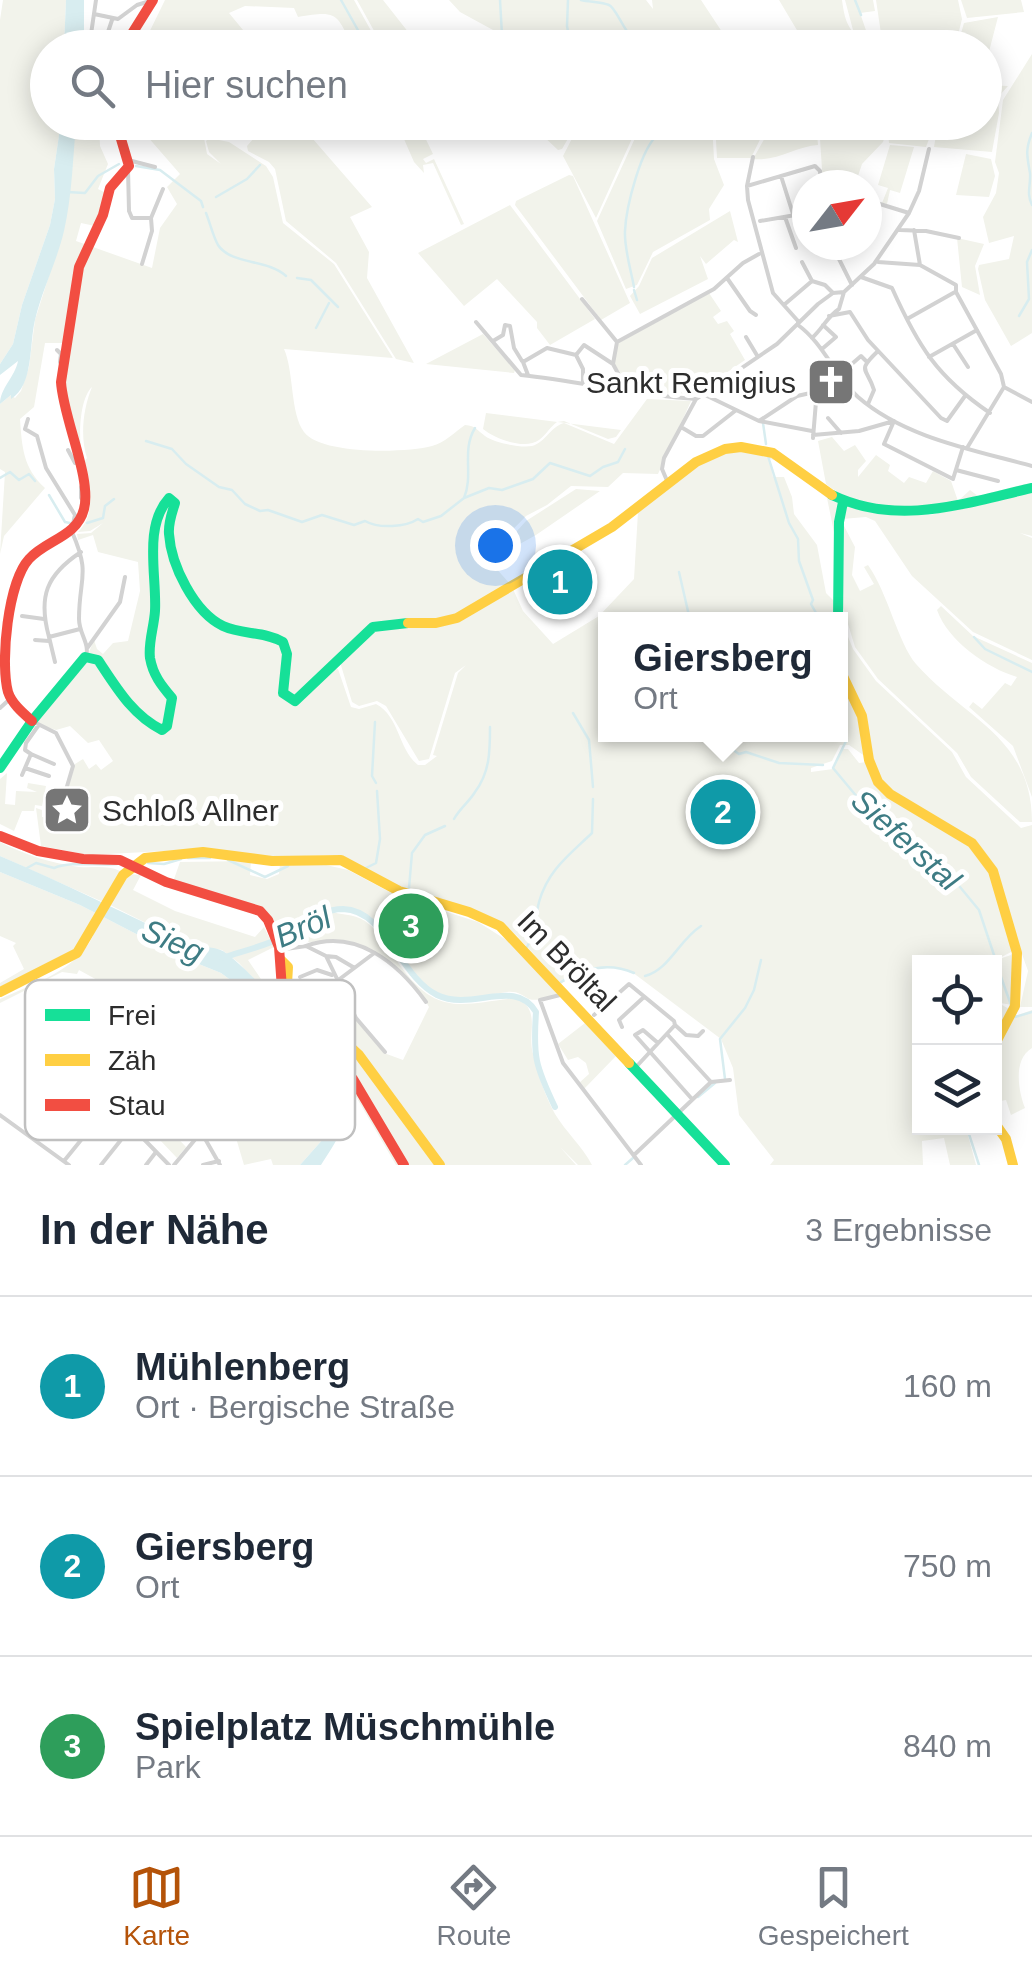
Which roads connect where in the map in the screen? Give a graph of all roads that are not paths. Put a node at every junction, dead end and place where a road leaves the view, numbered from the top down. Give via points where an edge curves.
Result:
1 (96, 0) edge
2 (153, 0) edge
3 (94, 14) junction
4 (112, 20) junction
5 (92, 30) edge
6 (109, 30) edge
7 (135, 30) edge
8 (119, 140) edge
9 (124, 140) edge
10 (930, 148) dead end
11 (753, 157) dead end
12 (129, 163) junction
13 (155, 166) dead end
14 (792, 173) edge
15 (781, 176) junction
16 (747, 186) junction
17 (163, 190) dead end
18 (882, 205) edge
19 (792, 209) edge
20 (909, 213) junction
21 (792, 215) edge
22 (785, 217) junction
23 (151, 218) junction
24 (760, 221) dead end
25 (914, 229) junction
26 (896, 232) junction
27 (792, 237) edge
28 (959, 238) dead end
29 (761, 253) junction
30 (840, 260) edge
31 (802, 262) dead end
32 (142, 264) dead end
33 (874, 264) junction
34 (920, 265) junction
35 (728, 278) junction
36 (861, 278) junction
37 (812, 281) junction
38 (852, 284) junction
39 (956, 289) junction
40 (844, 292) junction
41 (832, 293) junction
42 (582, 299) dead end
43 (784, 306) junction
44 (756, 314) dead end
45 (829, 316) junction
46 (907, 319) junction
47 (476, 322) dead end
48 (798, 325) junction
49 (823, 326) junction
50 (977, 330) junction
51 (746, 337) dead end
52 (812, 338) junction
53 (493, 341) junction
54 (617, 342) junction
55 (952, 344) junction
56 (57, 350) dead end
57 (820, 350) junction
58 (878, 352) junction
59 (576, 355) junction
60 (928, 357) junction
61 (758, 358) junction
62 (828, 361) junction
63 (523, 362) junction
64 (866, 362) junction
65 (613, 364) junction
66 (968, 367) dead end
67 (528, 376) junction
68 (838, 376) junction
69 (583, 382) junction
70 (1004, 387) junction
71 (627, 390) junction
72 (815, 392) junction
73 (702, 394) junction
74 (965, 396) junction
75 (696, 398) junction
76 (1032, 402) edge
77 (868, 404) junction
78 (735, 412) junction
79 (990, 413) junction
80 (66, 418) junction
81 (828, 418) dead end
82 (28, 419) dead end
83 (759, 420) junction
84 (894, 421) junction
85 (680, 427) junction
86 (812, 434) junction
87 (841, 434) junction
88 (965, 447) junction
89 (68, 450) dead end
90 (76, 462) junction
91 (1032, 466) edge
92 (956, 470) junction
93 (998, 481) dead end
94 (668, 483) junction
95 (1032, 488) edge
96 (81, 498) dead end
97 (844, 502) junction
98 (70, 533) junction
99 (81, 552) junction
100 (125, 577) dead end
101 (838, 612) edge
102 (22, 616) dead end
103 (44, 619) junction
104 (80, 630) junction
105 (49, 639) junction
106 (34, 640) dead end
107 (90, 650) junction
108 (55, 662) dead end
109 (848, 687) edge
110 (11, 698) junction
111 (0, 708) edge
112 (35, 723) junction
113 (31, 754) junction
114 (54, 764) dead end
115 (0, 768) edge
116 (25, 768) junction
117 (22, 775) dead end
118 (49, 776) dead end
119 (65, 793) dead end
120 (0, 836) edge
121 (118, 859) junction
122 (142, 861) junction
123 (121, 878) junction
124 (306, 946) junction
125 (280, 952) junction
126 (375, 952) junction
127 (326, 956) junction
128 (354, 968) junction
129 (300, 977) dead end
130 (336, 979) junction
131 (25, 980) edge
132 (25, 980) edge
133 (280, 980) edge
134 (288, 980) edge
135 (0, 992) edge
136 (566, 994) junction
137 (644, 997) junction
138 (426, 1002) dead end
139 (594, 1015) dead end
140 (355, 1016) edge
141 (674, 1025) junction
142 (622, 1027) dead end
143 (702, 1031) dead end
144 (667, 1033) junction
145 (658, 1044) junction
146 (995, 1045) edge
147 (355, 1050) edge
148 (385, 1052) dead end
149 (649, 1053) junction
150 (635, 1068) junction
151 (729, 1080) dead end
152 (355, 1082) edge
153 (711, 1082) junction
154 (692, 1100) junction
155 (677, 1113) junction
156 (0, 1115) edge
157 (25, 1133) edge
158 (1002, 1133) edge
159 (35, 1140) edge
160 (84, 1140) edge
161 (121, 1140) edge
162 (145, 1140) edge
163 (194, 1140) edge
164 (206, 1140) edge
165 (156, 1152) junction
166 (633, 1155) junction
167 (67, 1163) edge
168 (220, 1163) edge
169 (101, 1165) edge
170 (146, 1165) edge
171 (172, 1165) edge
172 (203, 1165) edge
173 (404, 1165) edge
174 (440, 1165) edge
175 (641, 1165) edge
176 (725, 1165) edge
177 (1013, 1165) edge

1 - 3 street
2 - 4 street
2 - 7 main road
3 - 4 street
3 - 5 street
4 - 6 street
8 - 12 main road
9 - 12 street
10 - 20 street
11 - 16 street
12 - 13 street
12 - 23 street via 130,214
12 - 80 main road via 110,188 79,267 62,382
14 - 15 street
15 - 16 street
15 - 19 street
16 - 29 street
17 - 23 street
18 - 20 street
20 - 26 street
21 - 22 street
22 - 24 street
22 - 27 street
23 - 32 street
25 - 26 street
25 - 28 street
25 - 34 street
26 - 33 street
29 - 35 street
29 - 43 street
30 - 38 street
31 - 37 street
33 - 34 street
33 - 36 street
34 - 39 street
35 - 44 street
35 - 54 street
36 - 38 street
36 - 46 street via 892,288
37 - 41 street
37 - 43 street
38 - 40 street
39 - 46 street
39 - 50 street
40 - 41 street
40 - 45 street
41 - 48 street
42 - 54 street
43 - 48 street
45 - 49 street
45 - 58 street via 850,312
46 - 60 street
47 - 53 street
48 - 52 street
48 - 61 street
49 - 52 street
49 - 57 street via 836,337
50 - 55 street
50 - 70 street
51 - 61 street
52 - 57 street
53 - 63 street via 510,326
53 - 67 street
54 - 65 street
55 - 60 street
55 - 66 street
56 - 80 street
57 - 62 street
58 - 64 street
58 - 74 street via 947,421
59 - 63 street via 546,348
59 - 65 street via 584,345
59 - 69 street
60 - 74 street
61 - 73 street
62 - 68 street
62 - 72 street via 819,364
63 - 67 street
64 - 68 street via 861,356
64 - 77 street via 874,390
65 - 71 street
67 - 69 street
68 - 77 street
69 - 71 street
70 - 76 street
70 - 79 street
71 - 75 street
72 - 83 street
72 - 86 street
73 - 75 street
73 - 78 street
74 - 79 street
75 - 85 street
77 - 84 street
78 - 83 street
78 - 85 street via 703,436
79 - 88 street
80 - 90 main road
81 - 87 street
82 - 98 street via 25,429 37,436 46,468 76,515
83 - 86 street
84 - 87 street
84 - 88 street
84 - 92 street via 884,444 953,478
85 - 94 street via 662,465
86 - 87 street
88 - 91 street
88 - 92 street
89 - 90 street
90 - 96 street
90 - 98 main road via 86,503
92 - 93 street
94 - 97 main road via 718,452 756,448 792,462
94 - 107 main road via 634,513 446,623 373,627 302,697 291,700 283,693 283,642 218,624 182,577 169,538 175,505 170,498 153,542 155,610 148,652 172,698 166,728 151,724 115,689
95 - 97 main road via 931,512
97 - 101 main road
98 - 99 street
98 - 110 main road via 20,570 6,645
99 - 103 street via 54,573
99 - 104 street
100 - 107 street via 120,602
102 - 103 street
103 - 105 street
104 - 105 street
104 - 107 street
105 - 106 street
105 - 108 street
107 - 112 main road
109 - 146 main road via 878,782 972,843 993,870 1018,953 1014,1010
110 - 111 street
110 - 112 main road
112 - 113 street via 25,750
112 - 115 main road
112 - 119 street via 56,733 73,766
113 - 114 street
113 - 116 street
116 - 117 street
116 - 118 street
120 - 121 main road via 38,851
121 - 122 main road
121 - 123 street
122 - 123 main road
122 - 125 main road via 146,873 266,916
122 - 136 main road, Im Bröltal via 203,852 341,860 399,891 491,920
123 - 131 main road via 71,958
124 - 125 street
124 - 126 street via 337,940
124 - 127 street
125 - 133 main road
125 - 134 main road
126 - 128 street
126 - 138 street
127 - 128 street
127 - 130 street
128 - 130 street
129 - 130 street via 317,970
132 - 135 main road
136 - 150 main road, Im Bröltal
136 - 166 street via 540,1000 563,1064
137 - 139 street via 629,984
137 - 141 street
137 - 142 street via 619,1020
140 - 148 street
141 - 143 street via 686,1035
141 - 144 street
144 - 145 street
144 - 153 street
145 - 149 street
145 - 149 street via 642,1030 635,1034
147 - 174 main road
149 - 150 street
149 - 154 street
150 - 155 main road, Im Bröltal
151 - 153 street
152 - 173 main road
153 - 154 street
154 - 155 street
155 - 166 street
155 - 176 main road, Im Bröltal
156 - 157 street
158 - 177 main road
159 - 167 street
160 - 167 street
161 - 169 street
162 - 165 street
163 - 171 street
164 - 168 street
165 - 170 street
165 - 171 street
166 - 175 street
168 - 172 street

